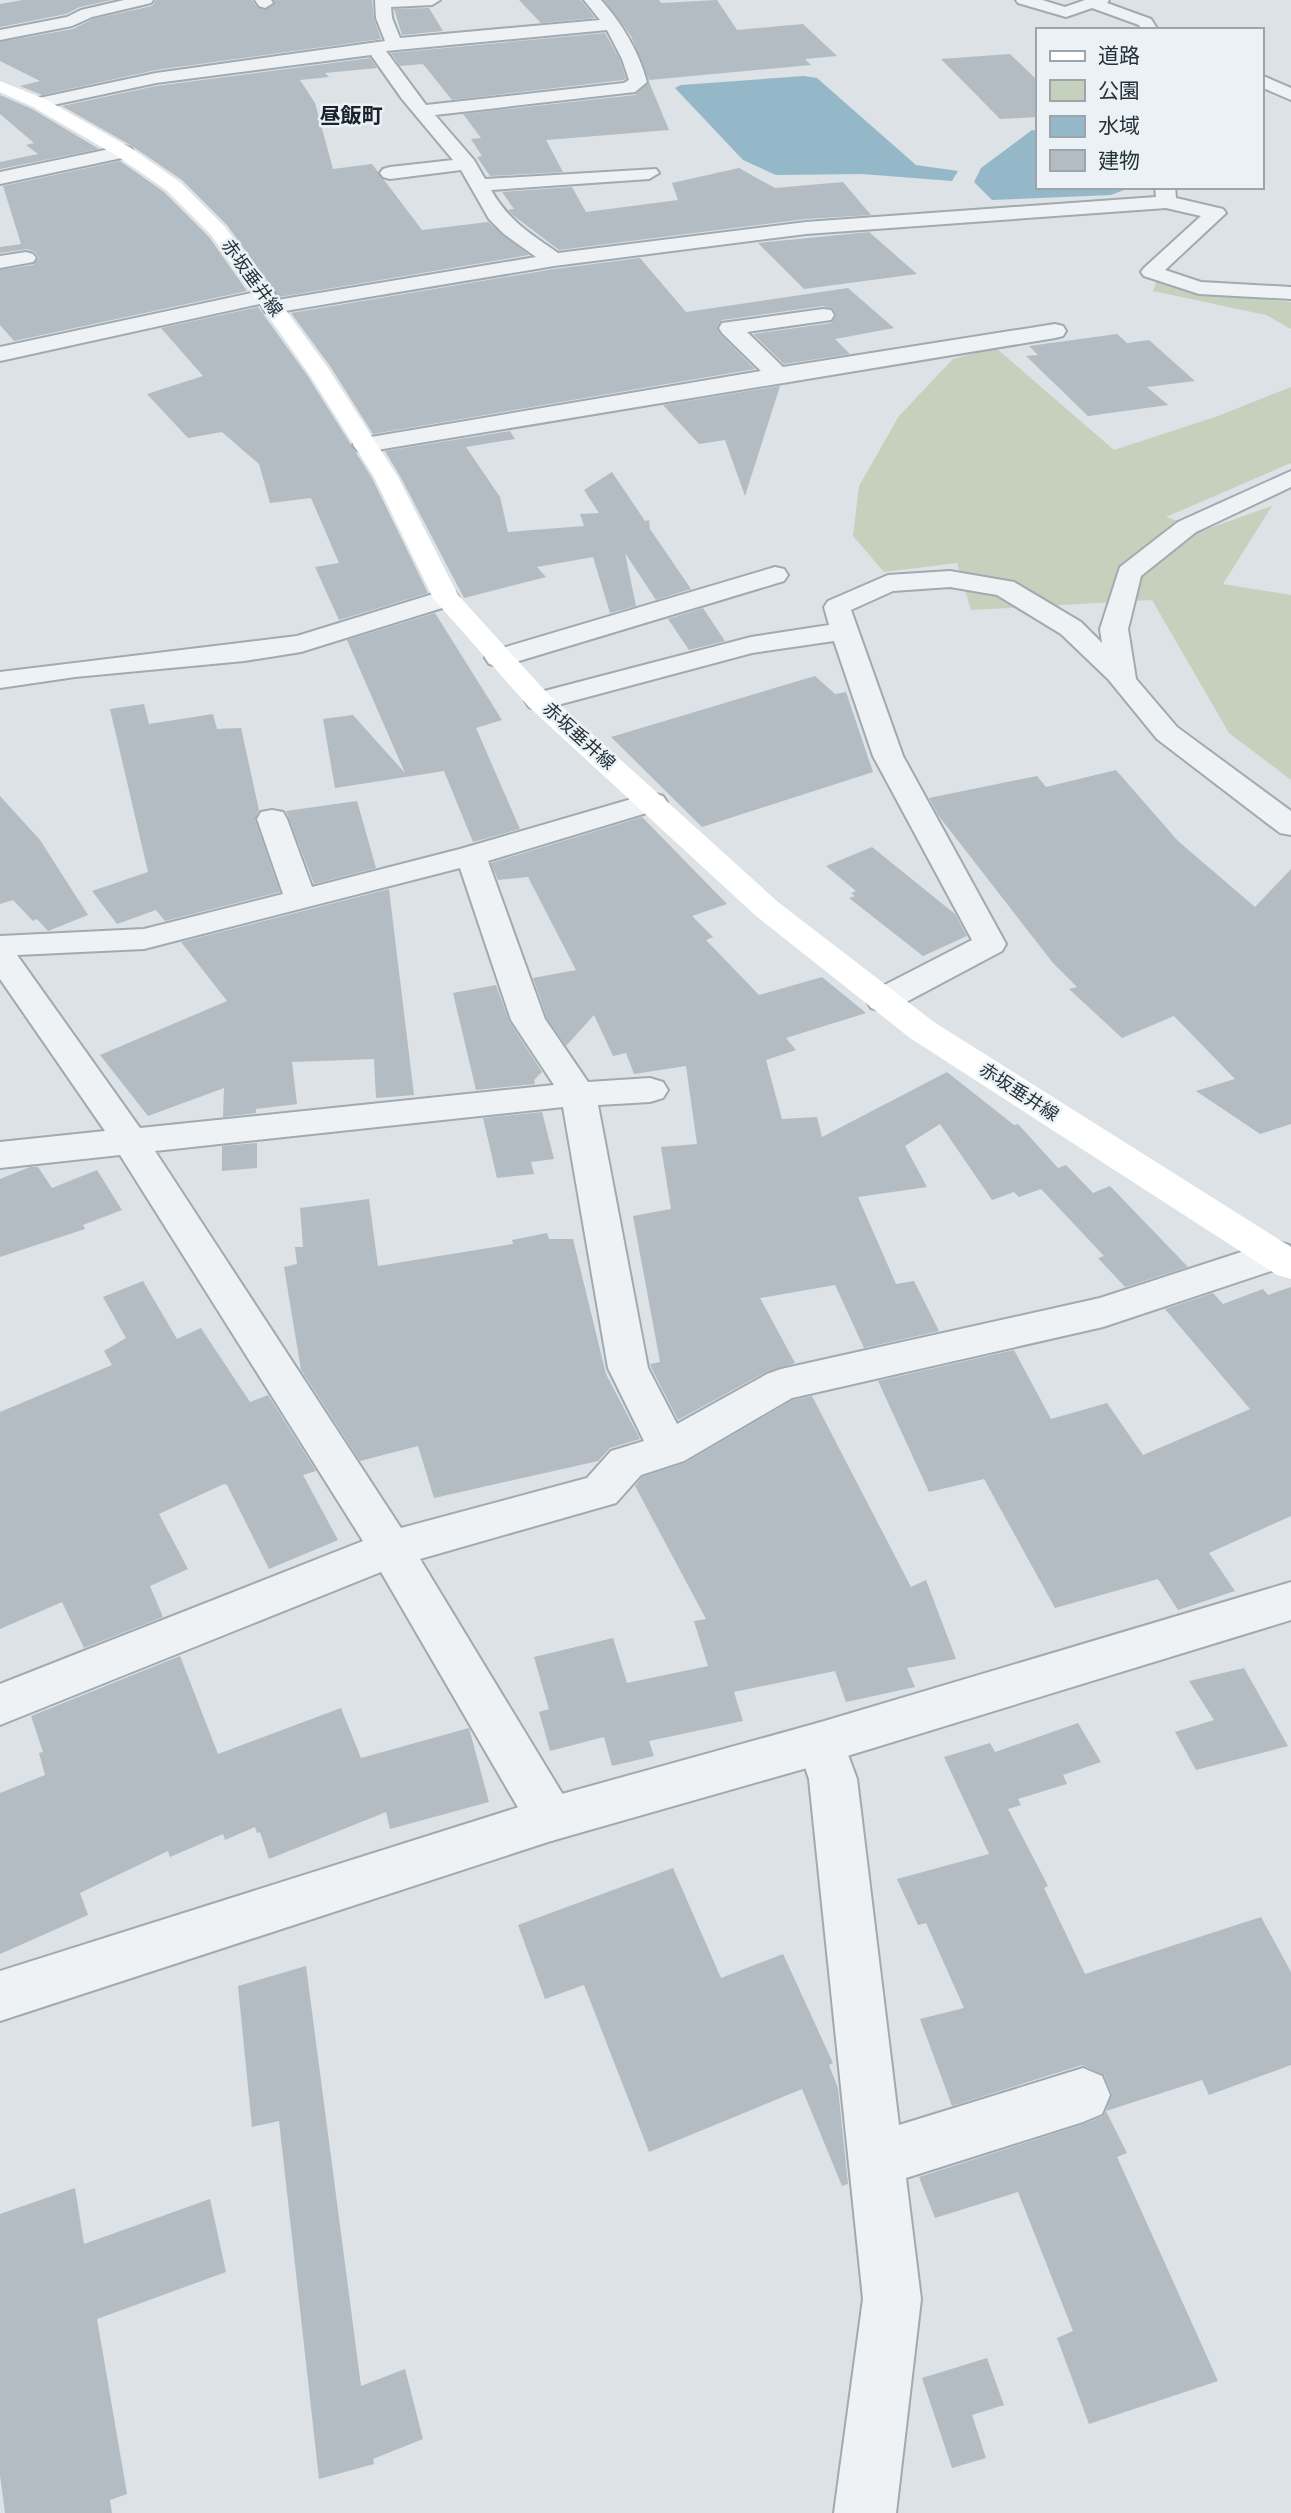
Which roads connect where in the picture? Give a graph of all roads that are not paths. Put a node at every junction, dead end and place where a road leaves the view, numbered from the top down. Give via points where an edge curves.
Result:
1 (145, 0) edge
2 (432, 0) edge
3 (592, 0) edge
4 (1024, 0) edge
5 (1097, 1) edge
6 (384, 2) edge
7 (614, 24) junction
8 (1149, 28) edge
9 (0, 35) edge
10 (385, 47) junction
11 (1263, 81) edge
12 (0, 86) edge
13 (1291, 95) edge
14 (39, 103) junction
15 (421, 111) junction
16 (124, 152) junction
17 (29, 156) dead end
18 (467, 164) junction
19 (46, 169) junction
20 (390, 173) dead end
21 (649, 173) dead end
22 (0, 178) edge
23 (479, 185) junction
24 (1166, 195) edge
25 (26, 258) dead end
26 (554, 260) junction
27 (0, 262) edge
28 (1291, 293) edge
29 (269, 302) junction
30 (823, 315) dead end
31 (1055, 331) dead end
32 (0, 354) edge
33 (778, 375) junction
34 (365, 444) junction
35 (1291, 478) edge
36 (775, 575) dead end
37 (446, 598) junction
38 (844, 631) junction
39 (499, 658) junction
40 (1121, 676) junction
41 (0, 680) edge
42 (540, 701) junction
43 (652, 802) junction
44 (272, 819) dead end
45 (1291, 826) edge
46 (471, 856) junction
47 (301, 900) junction
48 (0, 946) edge
49 (0, 955) edge
50 (883, 1000) junction
51 (650, 1090) dead end
52 (578, 1094) junction
53 (129, 1139) junction
54 (0, 1155) edge
55 (1287, 1262) edge
56 (669, 1449) junction
57 (391, 1549) junction
58 (1291, 1601) edge
59 (0, 1705) edge
60 (821, 1743) junction
61 (551, 1819) junction
62 (0, 1996) edge
63 (1083, 2095) dead end
64 (876, 2160) junction
65 (866, 2513) edge

1 - 9 street
2 - 6 street
3 - 7 street
4 - 5 street via 1066,12
5 - 8 street via 1145,22
6 - 10 street
7 - 10 street
7 - 15 street via 635,68 638,82 629,88
10 - 14 street via 221,64
10 - 15 street
11 - 13 street
12 - 14 main road, 赤坂垂井線
14 - 16 main road, 赤坂垂井線
15 - 18 street
16 - 19 street
16 - 29 main road, 赤坂垂井線 via 173,186 218,231
17 - 19 street
18 - 20 street
18 - 23 street
19 - 22 street
21 - 23 street
23 - 26 street via 496,215 511,230
24 - 26 street via 806,228
24 - 28 street via 1216,213 1151,272 1199,288
25 - 27 street
26 - 29 street
29 - 32 street
29 - 34 main road, 赤坂垂井線
30 - 33 street via 730,328
31 - 33 street
33 - 34 street
34 - 37 main road, 赤坂垂井線
35 - 40 street via 1187,527 1129,573 1114,629
36 - 39 street
37 - 39 main road, 赤坂垂井線
37 - 41 street via 301,644
38 - 40 street via 837,607 888,583 950,579 1005,588 1071,628
38 - 42 street via 751,645
38 - 50 street via 888,757 990,944
39 - 42 main road, 赤坂垂井線
40 - 45 street via 1167,733
42 - 43 main road, 赤坂垂井線
43 - 46 street
43 - 50 main road, 赤坂垂井線 via 767,909
44 - 47 street
46 - 47 street
46 - 52 street via 528,1020
47 - 48 street via 144,939
49 - 53 street
50 - 55 main road, 赤坂垂井線 via 922,1030
51 - 52 street
52 - 53 street
52 - 56 street via 628,1368
53 - 54 street
53 - 57 street
55 - 56 street via 1102,1312 781,1385
56 - 57 street via 626,1463 601,1491
57 - 59 street
57 - 61 street
58 - 60 street
60 - 61 street
60 - 64 street via 833,1779
61 - 62 street
63 - 64 street
64 - 65 street via 892,2299

